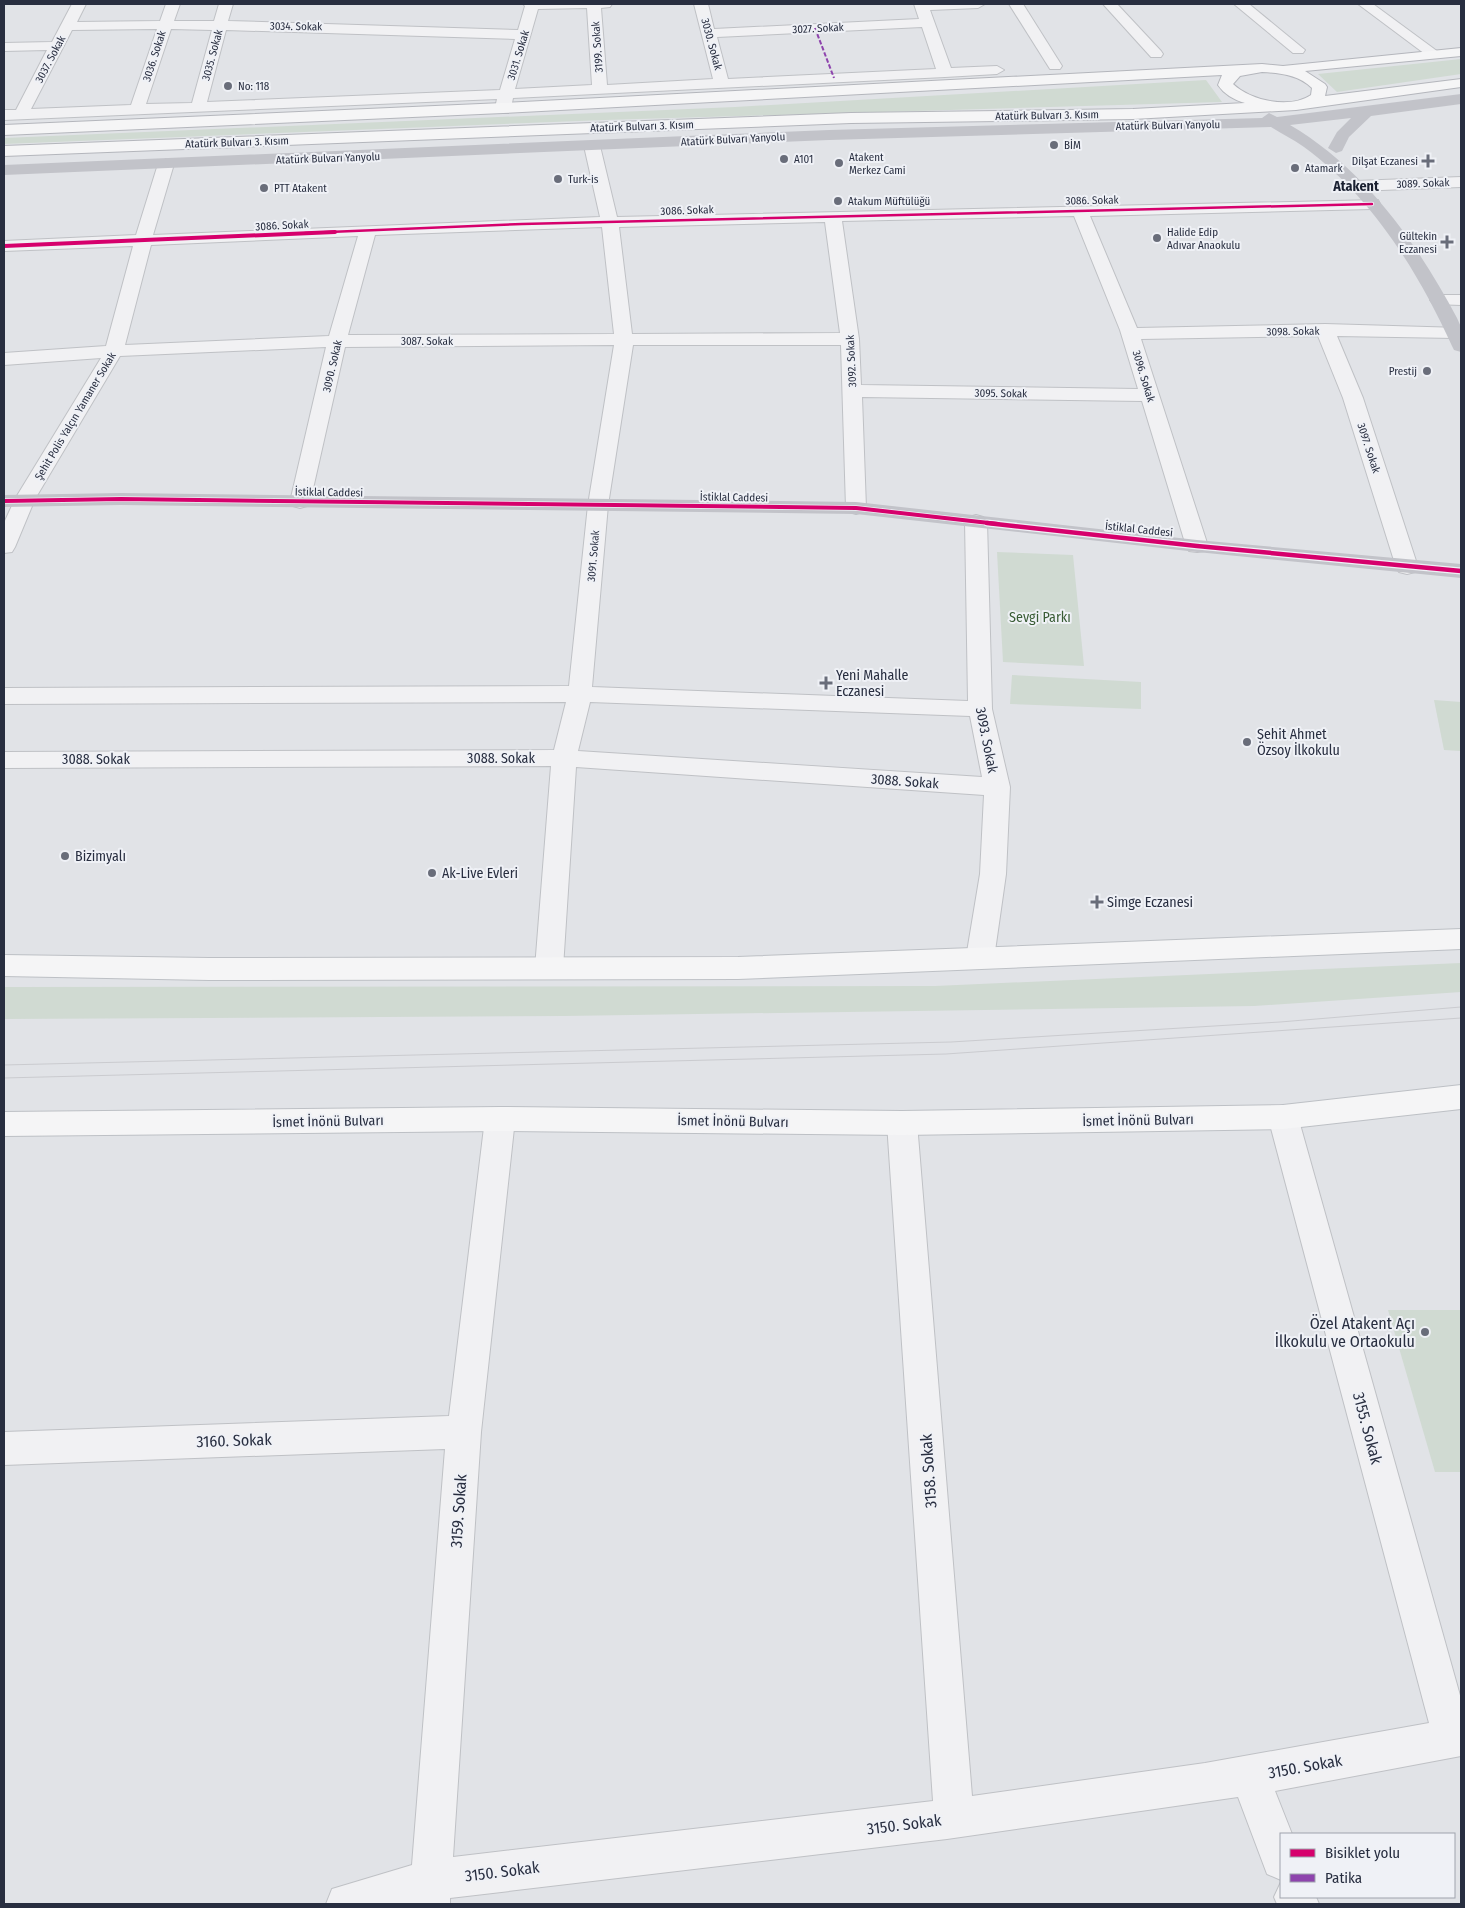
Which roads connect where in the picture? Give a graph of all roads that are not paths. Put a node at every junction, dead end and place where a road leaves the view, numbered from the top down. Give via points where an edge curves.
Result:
1 (79, 4) edge
2 (173, 4) edge
3 (226, 4) edge
4 (531, 4) edge
5 (599, 4) edge
6 (701, 4) edge
7 (978, 4) edge
8 (1016, 4) edge
9 (1110, 4) edge
10 (1241, 4) edge
11 (1365, 4) edge
12 (922, 5) edge
13 (926, 23) junction
14 (164, 24) junction
15 (220, 25) junction
16 (68, 26) junction
17 (708, 33) junction
18 (525, 35) junction
19 (55, 46) junction
20 (4, 48) edge
21 (1298, 50) dead end
22 (1461, 52) edge
23 (1156, 54) dead end
24 (1434, 54) junction
25 (1055, 66) dead end
26 (1275, 69) junction
27 (997, 70) dead end
28 (1241, 70) junction
29 (945, 72) junction
30 (1461, 83) edge
31 (722, 84) junction
32 (1320, 87) junction
33 (600, 90) junction
34 (1234, 95) junction
35 (1461, 100) edge
36 (504, 101) junction
37 (1304, 104) junction
38 (1280, 106) junction
39 (198, 107) junction
40 (1255, 108) junction
41 (137, 109) junction
42 (1326, 109) junction
43 (1365, 113) junction
44 (21, 114) junction
45 (4, 115) edge
46 (1273, 122) junction
47 (1241, 123) junction
48 (4, 130) edge
49 (592, 146) junction
50 (1314, 146) junction
51 (1336, 148) junction
52 (4, 151) edge
53 (166, 164) junction
54 (4, 170) edge
55 (1461, 182) edge
56 (1355, 186) junction
57 (1372, 204) junction
58 (1080, 211) junction
59 (833, 216) junction
60 (610, 222) junction
61 (368, 231) junction
62 (143, 241) junction
63 (4, 246) edge
64 (1439, 300) junction
65 (1461, 300) edge
66 (1326, 330) junction
67 (1131, 334) junction
68 (850, 339) junction
69 (1458, 339) edge
70 (337, 341) junction
71 (624, 342) junction
72 (114, 351) junction
73 (4, 359) edge
74 (853, 391) junction
75 (1149, 394) junction
76 (25, 500) junction
77 (4, 501) edge
78 (300, 502) junction
79 (598, 505) junction
80 (856, 508) junction
81 (976, 521) junction
82 (1197, 546) junction
83 (4, 547) edge
84 (1407, 567) junction
85 (1461, 571) edge
86 (580, 694) junction
87 (4, 696) edge
88 (980, 709) junction
89 (564, 758) junction
90 (4, 760) edge
91 (996, 787) junction
92 (1461, 939) edge
93 (980, 958) junction
94 (4, 966) edge
95 (549, 968) junction
96 (1461, 1097) edge
97 (1283, 1117) junction
98 (500, 1119) junction
99 (902, 1123) junction
100 (4, 1124) edge
101 (464, 1432) junction
102 (4, 1449) edge
103 (1457, 1738) edge
104 (1250, 1776) junction
105 (954, 1818) junction
106 (1280, 1857) edge
107 (430, 1892) edge
108 (346, 1904) edge

1 - 16 street, 3037. Sokak
2 - 14 street, 3036. Sokak
3 - 15 street, 3035. Sokak
4 - 5 street
4 - 18 street, 3031. Sokak
5 - 33 street, 3199. Sokak
6 - 17 street, 3030. Sokak
7 - 12 street
8 - 25 street
9 - 23 street
10 - 21 street
11 - 24 street
12 - 13 street
13 - 17 street, 3027. Sokak
13 - 29 street
14 - 15 street, 3034. Sokak
14 - 16 street, 3034. Sokak
14 - 41 street, 3036. Sokak
15 - 18 street, 3034. Sokak
15 - 39 street, 3035. Sokak
16 - 19 street, 3037. Sokak
17 - 31 street, 3030. Sokak
18 - 36 street, 3031. Sokak
19 - 20 street
19 - 44 street, 3037. Sokak
22 - 24 main road
24 - 26 main road
26 - 28 main road, Atatürk Bulvarı 3. Kısım
26 - 32 main road via 1298,74
27 - 29 street
28 - 34 main road via 1225,80 1225,85
28 - 36 main road, Atatürk Bulvarı 3. Kısım
29 - 31 street
30 - 42 main road
31 - 33 street
32 - 37 main road via 1318,97
32 - 42 street
33 - 36 street
34 - 38 main road via 1254,103
34 - 40 street
35 - 43 street, Atatürk Bulvarı Yanyolu
36 - 39 street
36 - 48 main road, Atatürk Bulvarı 3. Kısım
37 - 38 main road
37 - 42 main road
38 - 40 main road, Atatürk Bulvarı 3. Kısım
39 - 41 street
40 - 46 street
40 - 52 main road, Atatürk Bulvarı 3. Kısım via 851,118
41 - 44 street
42 - 43 street, Atatürk Bulvarı Yanyolu
42 - 46 street, Atatürk Bulvarı Yanyolu
42 - 51 street
43 - 51 street via 1342,135
44 - 45 street
46 - 47 street, Atatürk Bulvarı Yanyolu
46 - 50 street
47 - 49 street, Atatürk Bulvarı Yanyolu via 829,134
47 - 50 street
49 - 53 street, Atatürk Bulvarı Yanyolu
49 - 60 street, 3091. Sokak
50 - 56 street
51 - 56 street
53 - 54 street, Atatürk Bulvarı Yanyolu
53 - 62 street, Şehit Polis Yalçın Yamaner Sokak
55 - 56 street, 3089. Sokak
56 - 57 street
57 - 58 street, 3086. Sokak
57 - 64 street via 1402,242
58 - 59 street, 3086. Sokak
58 - 67 street, 3096. Sokak
59 - 60 street, 3086. Sokak
59 - 68 street, 3092. Sokak
60 - 61 street, 3086. Sokak
60 - 71 street, 3091. Sokak
61 - 62 street, 3086. Sokak
61 - 70 street, 3090. Sokak
62 - 63 street, 3086. Sokak
62 - 72 street, Şehit Polis Yalçın Yamaner Sokak
64 - 65 street
64 - 69 street
66 - 67 street, 3098. Sokak
66 - 69 street, 3098. Sokak
66 - 84 street, 3097. Sokak via 1353,398
67 - 75 street, 3096. Sokak
68 - 71 street, 3087. Sokak
68 - 74 street, 3092. Sokak
70 - 71 street, 3087. Sokak
70 - 72 street, 3087. Sokak
70 - 78 street, 3090. Sokak
71 - 79 street, 3091. Sokak
72 - 73 street, 3087. Sokak
72 - 76 street, Şehit Polis Yalçın Yamaner Sokak
74 - 75 street, 3095. Sokak
74 - 80 street, 3092. Sokak
75 - 82 street, 3096. Sokak
76 - 77 street, İstiklal Caddesi
76 - 78 street, İstiklal Caddesi
76 - 83 street, Şehit Polis Yalçın Yamaner Sokak
78 - 79 street, İstiklal Caddesi
79 - 80 street, İstiklal Caddesi
79 - 86 street, 3091. Sokak
80 - 81 street, İstiklal Caddesi
81 - 82 street, İstiklal Caddesi
81 - 88 street, 3093. Sokak
82 - 84 street, İstiklal Caddesi
84 - 85 street, İstiklal Caddesi
86 - 87 street
86 - 88 street
86 - 89 street, 3091. Sokak
88 - 91 street, 3093. Sokak
89 - 90 street, 3088. Sokak
89 - 91 street, 3088. Sokak
89 - 95 street, 3091. Sokak
91 - 93 street, 3093. Sokak via 993,874
92 - 93 main road
93 - 95 main road via 738,968
94 - 95 main road
96 - 97 main road, İsmet İnönü Bulvarı
97 - 99 main road, İsmet İnönü Bulvarı
97 - 103 street, 3155. Sokak
98 - 99 main road, İsmet İnönü Bulvarı
98 - 100 main road, İsmet İnönü Bulvarı
98 - 101 street, 3159. Sokak
99 - 105 street, 3158. Sokak
101 - 102 street, 3160. Sokak
101 - 107 street, 3159. Sokak
103 - 104 street, 3150. Sokak
104 - 105 street, 3150. Sokak
104 - 106 street
105 - 107 street, 3150. Sokak
107 - 108 street, 3150. Sokak

